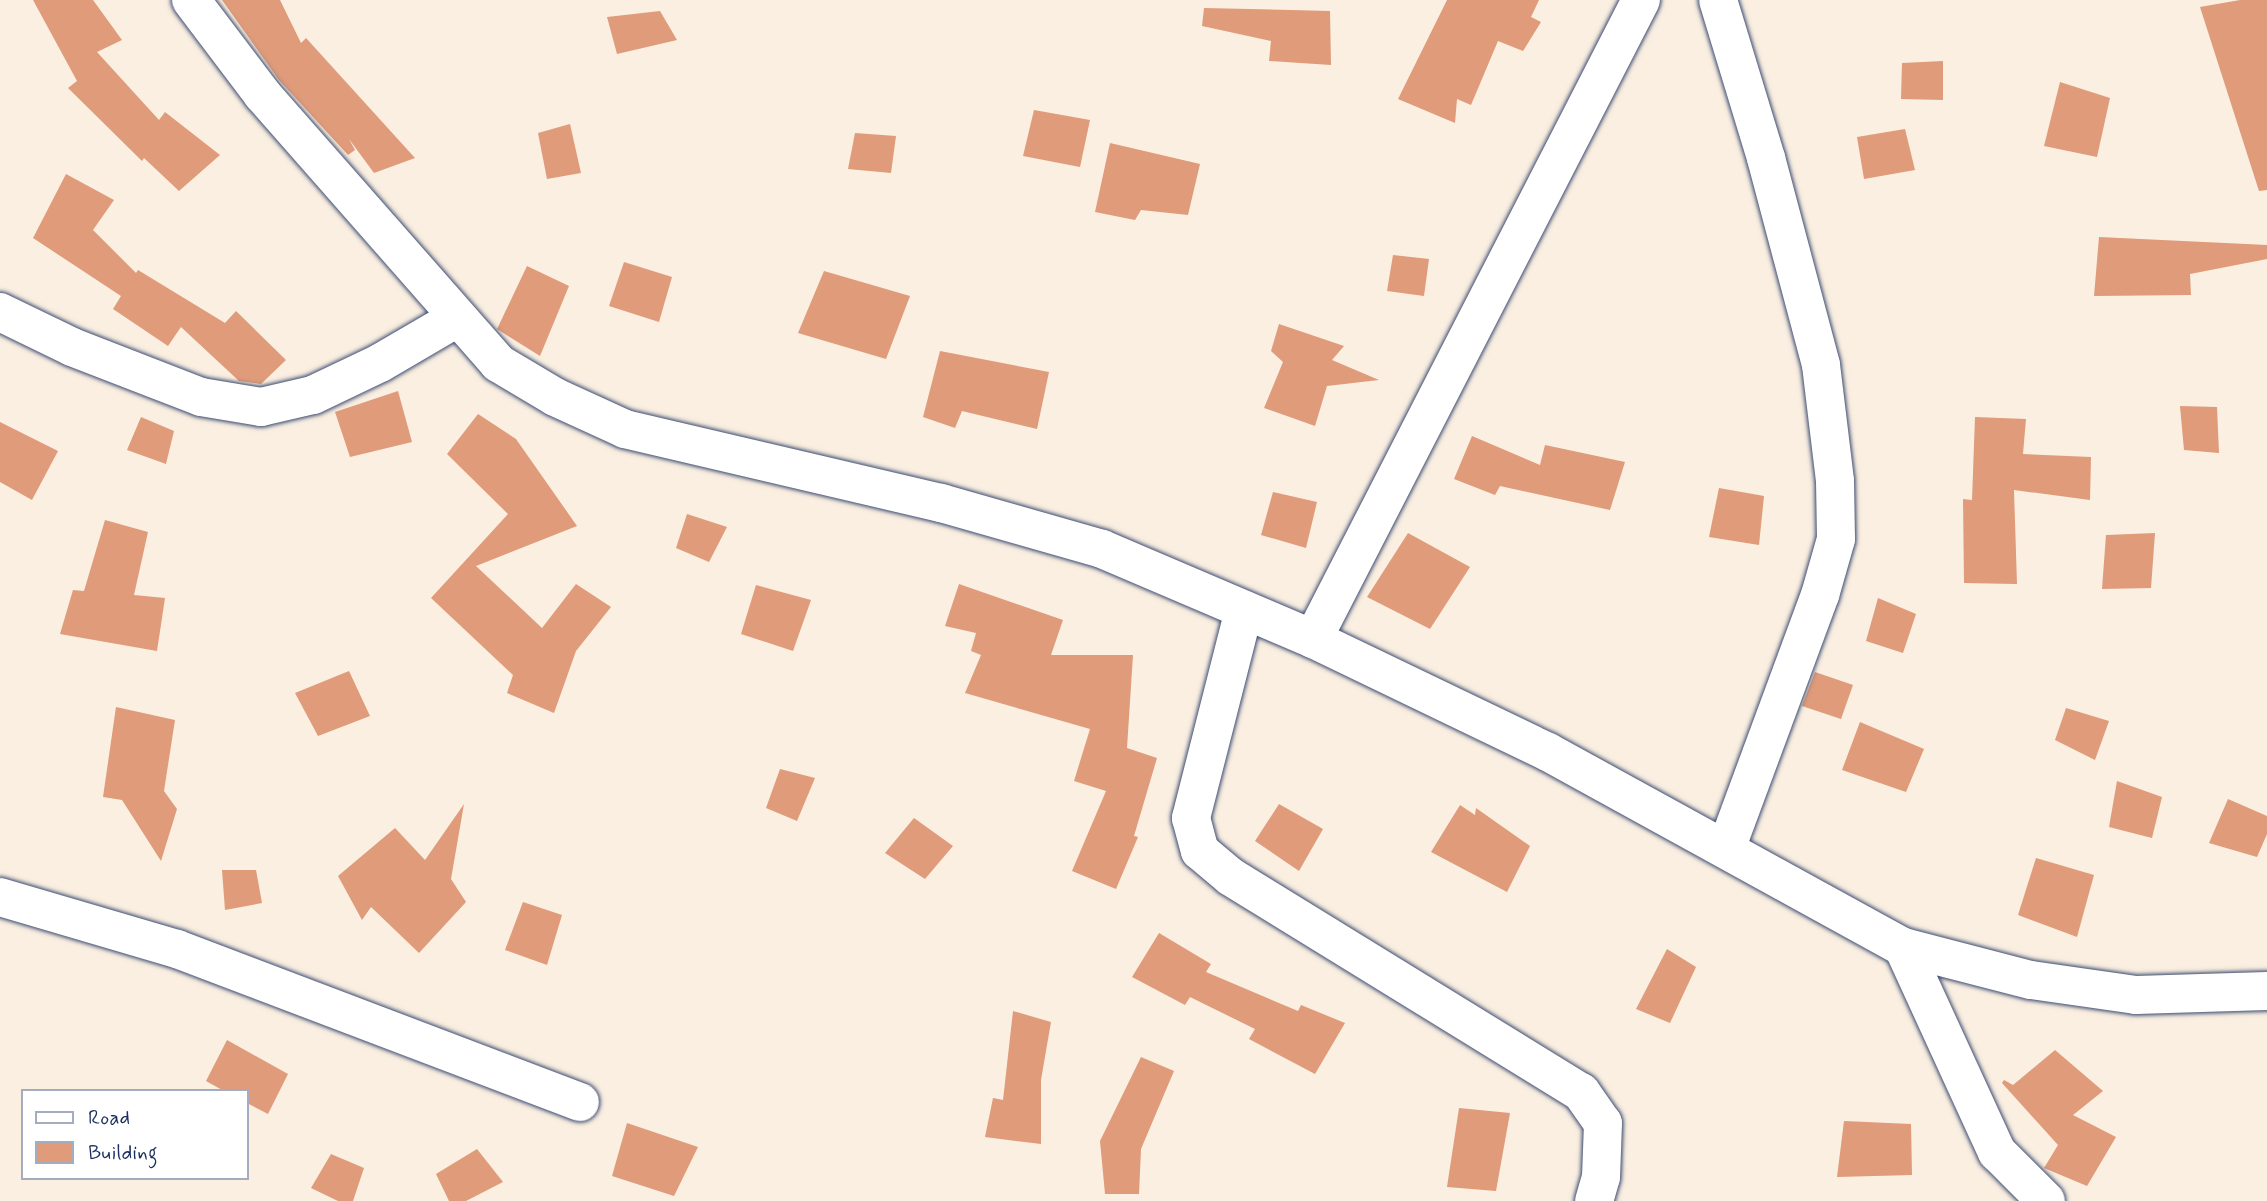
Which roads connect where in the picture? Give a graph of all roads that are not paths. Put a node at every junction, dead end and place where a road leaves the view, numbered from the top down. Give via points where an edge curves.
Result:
1 (191, 0) edge
2 (1642, 0) edge
3 (1718, 0) edge
4 (0, 312) edge
5 (457, 318) junction
6 (1244, 610) junction
7 (1313, 639) junction
8 (1726, 849) junction
9 (0, 897) edge
10 (1903, 947) junction
11 (2267, 991) edge
12 (580, 1102) dead end
13 (1594, 1201) edge
14 (2046, 1201) edge

1 - 5 street via 262,94
2 - 7 street
3 - 8 street via 1821,365 1836,540
4 - 5 street via 72,347 201,397 261,407 313,395
5 - 6 street via 498,363 555,397 625,429 941,503 1102,549
6 - 7 street
6 - 13 street via 1191,818 1200,851 1231,877 1581,1092 1603,1123 1601,1177
7 - 8 street via 1548,751
8 - 10 street
9 - 12 street via 177,949
10 - 11 street via 2032,980 2136,995
10 - 14 street via 1997,1152

